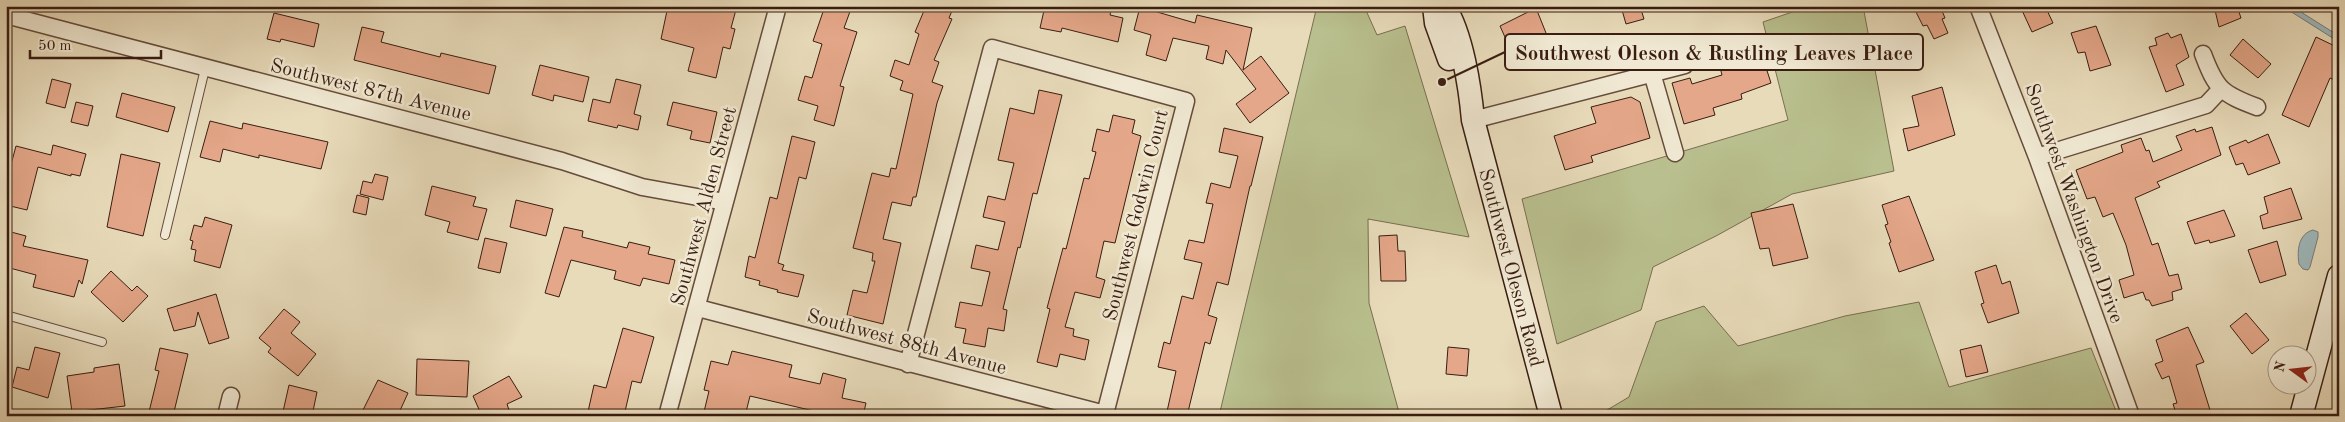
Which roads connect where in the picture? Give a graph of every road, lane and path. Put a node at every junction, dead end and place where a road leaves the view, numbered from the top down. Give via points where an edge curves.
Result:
1 (778, 6) edge
2 (1434, 6) edge
3 (1444, 6) edge
4 (1978, 6) edge
5 (6, 15) edge
6 (2203, 54) dead end
7 (1685, 65) dead end
8 (205, 69) junction
9 (1652, 73) junction
10 (2221, 89) junction
11 (2257, 107) dead end
12 (1473, 120) junction
13 (1675, 153) dead end
14 (2037, 156) junction
15 (725, 202) junction
16 (164, 235) dead end
17 (2339, 276) edge
18 (698, 308) junction
19 (6, 315) edge
20 (102, 342) dead end
21 (908, 364) junction
22 (231, 396) dead end
23 (1105, 414) joint
24 (226, 416) edge
25 (667, 416) edge
26 (1551, 416) edge
27 (2131, 416) edge
28 (2301, 416) edge

1 - 15 street, Southwest Alden Street
2 - 12 main road, Southwest Oleson Road via 1436,23
3 - 12 main road, Southwest Oleson Road via 1452,18 1470,89
4 - 14 street, Southwest Washington Drive
5 - 8 street, Southwest 87th Avenue
6 - 10 street via 2212,78
7 - 9 street
8 - 15 street, Southwest 87th Avenue via 562,161 642,187
8 - 16 lane
9 - 12 street
9 - 13 street
10 - 11 street
10 - 14 street via 2206,104
12 - 26 main road, Southwest Oleson Road
14 - 27 street, Southwest Washington Drive
15 - 18 street, Southwest Alden Street
17 - 28 main road
18 - 21 street, Southwest 88th Avenue
18 - 25 street, Southwest Alden Street
19 - 20 lane
21 - 23 street, Southwest 88th Avenue
21 - 23 street, Southwest Godwin Court via 992,48 1186,101
22 - 24 street

